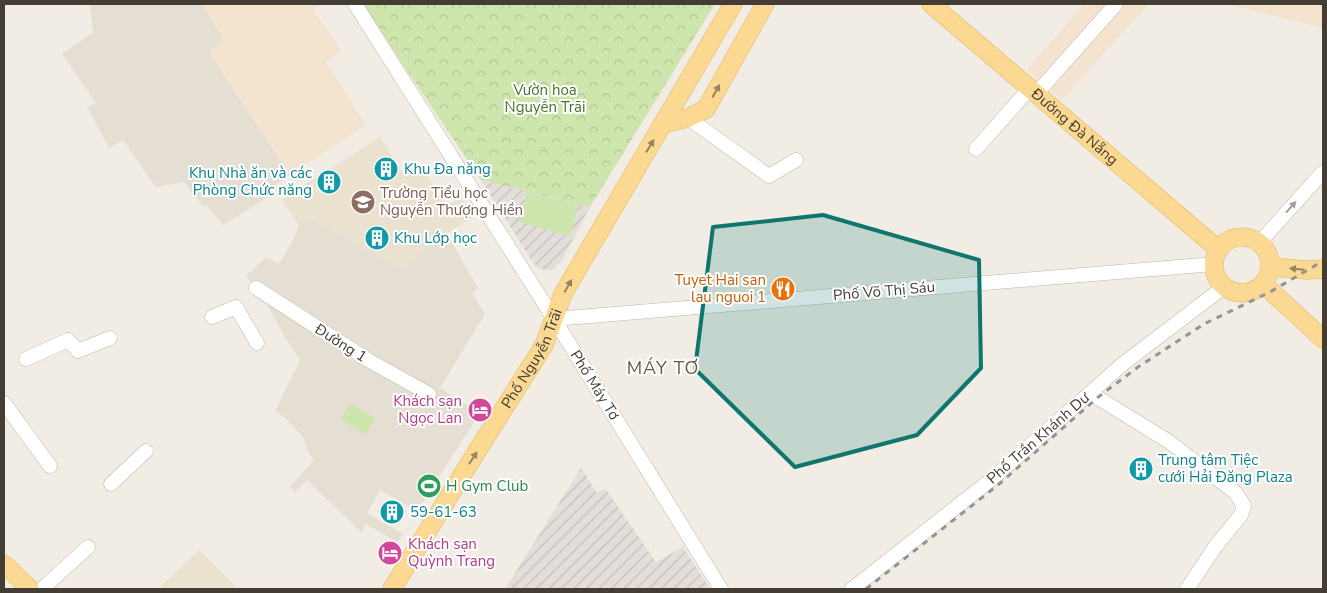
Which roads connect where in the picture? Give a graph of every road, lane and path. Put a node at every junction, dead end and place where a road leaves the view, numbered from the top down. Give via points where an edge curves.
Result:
1 (355, 4) edge
2 (734, 4) edge
3 (765, 4) edge
4 (931, 4) edge
5 (1116, 4) edge
6 (1034, 91) junction
7 (688, 118) junction
8 (663, 124) junction
9 (976, 149) dead end
10 (796, 160) dead end
11 (1323, 172) edge
12 (1260, 242) junction
13 (1216, 257) junction
14 (1271, 267) junction
15 (1323, 269) edge
16 (1263, 284) junction
17 (1224, 287) junction
18 (256, 288) dead end
19 (212, 317) dead end
20 (554, 319) junction
21 (110, 338) dead end
22 (1323, 339) edge
23 (257, 343) dead end
24 (26, 359) dead end
25 (1090, 393) junction
26 (429, 394) dead end
27 (4, 403) edge
28 (146, 451) dead end
29 (50, 466) dead end
30 (110, 484) dead end
31 (88, 547) dead end
32 (4, 564) edge
33 (30, 589) edge
34 (42, 589) edge
35 (392, 589) edge
36 (721, 589) edge
37 (852, 589) edge
38 (1187, 589) edge

1 - 20 street, Phố Máy Tơ
2 - 8 main road, Phố Nguyễn Trãi
7 -> 3 main road via 706,109
4 - 6 main road, Đường Đà Nẵng
5 - 6 street
6 - 9 street
6 - 13 main road, Đường Đà Nẵng
7 - 8 main road
7 - 10 street via 769,176
20 -> 8 main road, Phố Nguyễn Trãi via 563,294
12 -> 11 street
12 - 13 main road via 1237,236 1223,244
12 - 14 main road via 1270,257
13 - 17 main road via 1216,276
13 - 20 street, Phố Võ Thị Sáu
15 -> 14 main road
14 - 16 main road
16 - 17 main road via 1242,293
16 - 22 main road
17 - 25 street, Phố Trần Khánh Dư
18 - 26 street, Đường 1 via 368,360
19 - 23 street via 236,307
35 -> 20 main road, Phố Nguyễn Trãi via 544,345
20 - 36 street, Phố Máy Tơ
21 - 24 street via 78,351 68,340
25 - 37 street, Phố Trần Khánh Dư via 992,479
25 - 38 street via 1168,441 1242,500 1241,515
27 - 29 street
28 - 30 street
31 - 34 street
32 - 33 main road

